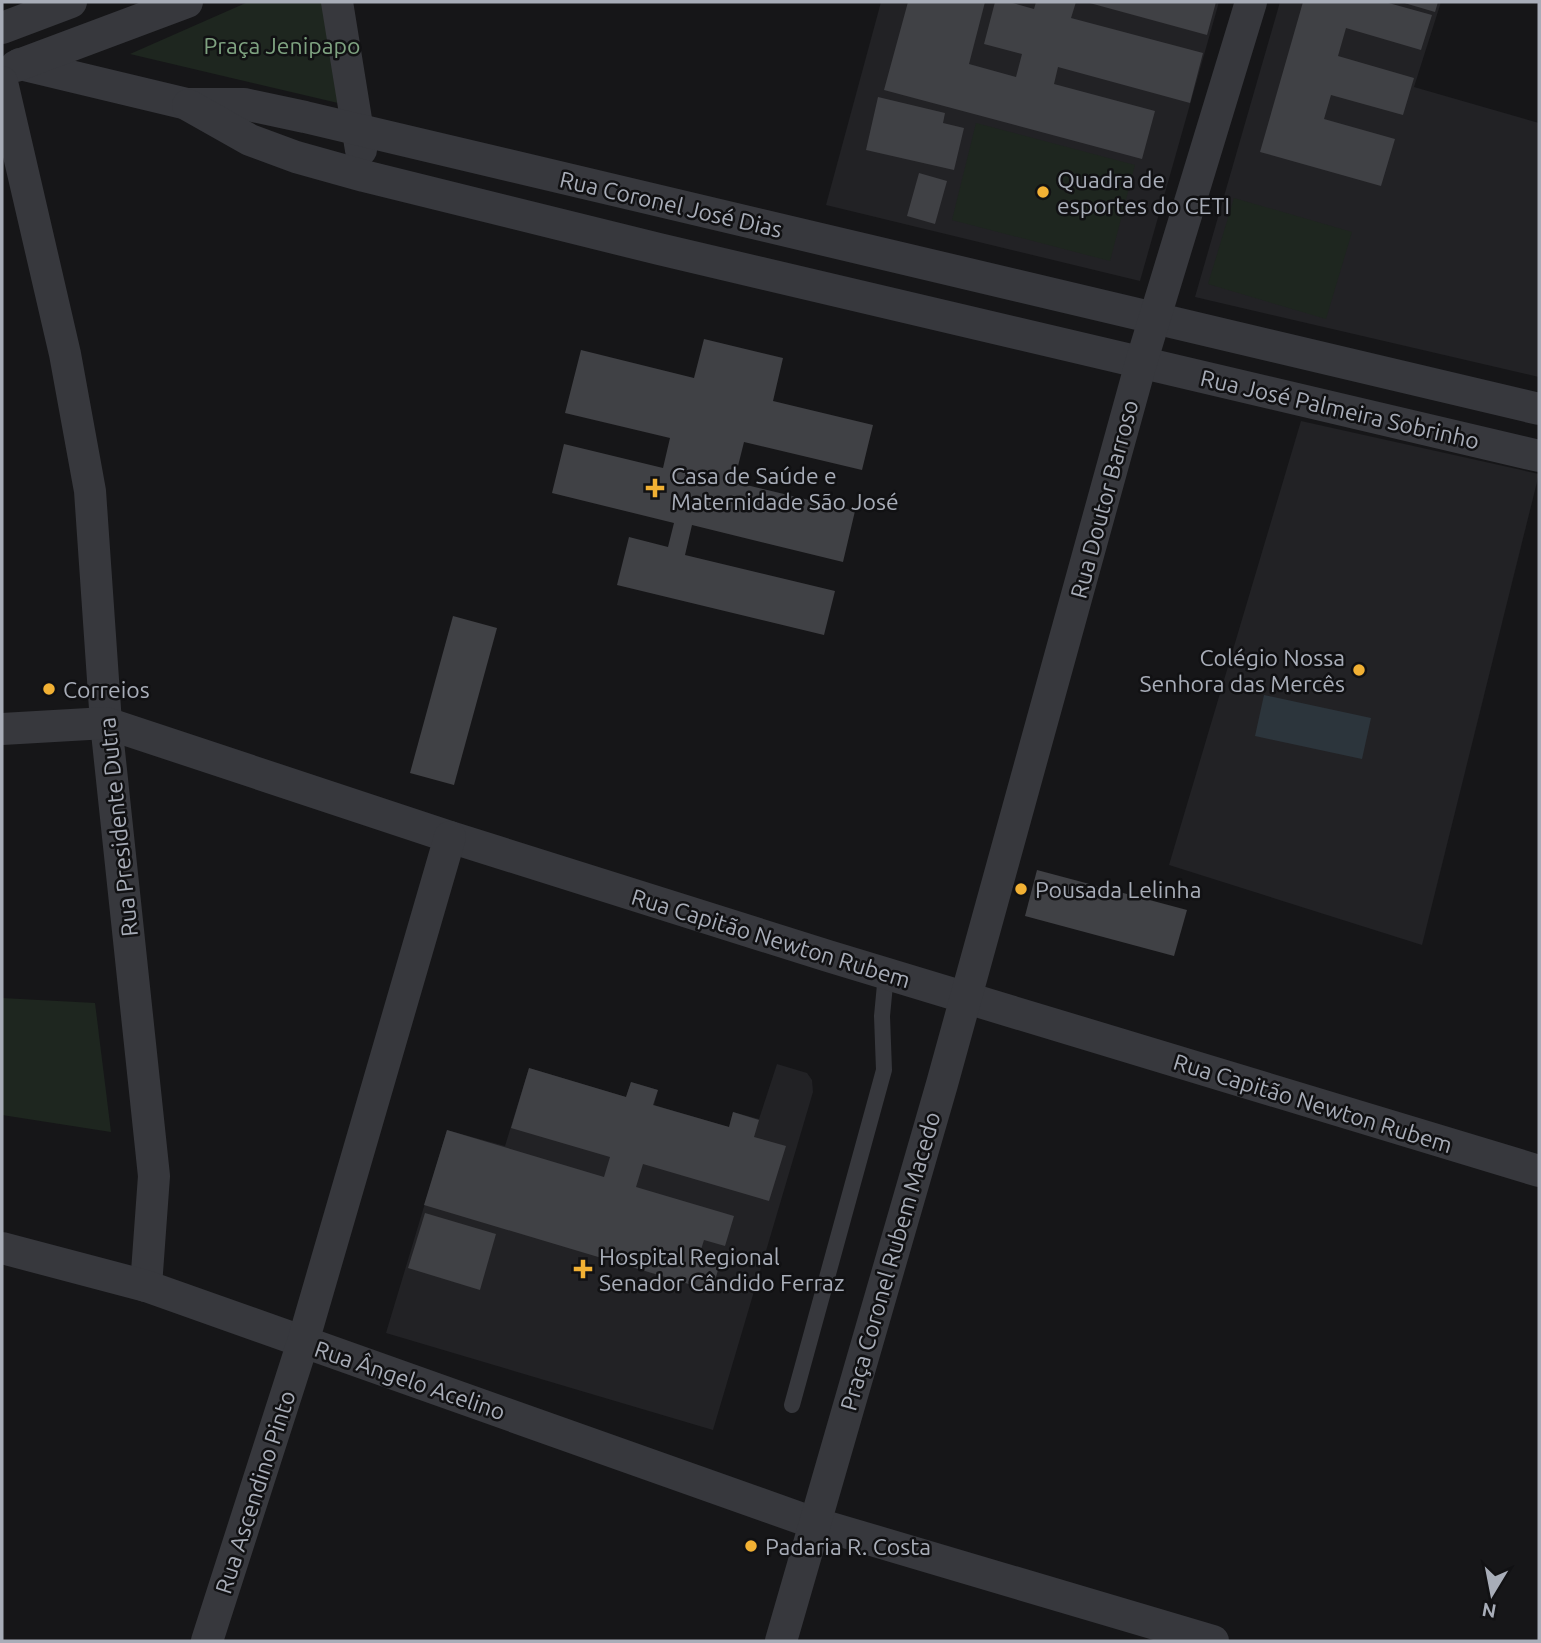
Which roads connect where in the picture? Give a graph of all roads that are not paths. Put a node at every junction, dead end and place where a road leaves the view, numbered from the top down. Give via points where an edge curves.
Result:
1 (71, 2) edge
2 (187, 2) edge
3 (337, 2) edge
4 (1251, 2) edge
5 (2, 28) edge
6 (8, 73) edge
7 (187, 104) junction
8 (358, 131) junction
9 (364, 176) junction
10 (669, 204) junction
11 (659, 249) junction
12 (1155, 316) junction
13 (1141, 363) junction
14 (1539, 409) edge
15 (1539, 456) edge
16 (106, 723) junction
17 (2, 729) edge
18 (450, 837) junction
19 (886, 974) junction
20 (966, 998) junction
21 (1539, 1171) edge
22 (2, 1248) edge
23 (146, 1286) junction
24 (303, 1342) junction
25 (792, 1405) dead end
26 (814, 1523) junction
27 (207, 1641) edge
28 (781, 1641) edge
29 (1213, 1641) edge

1 - 5 street
2 - 6 street
3 - 8 street
4 - 12 street, Rua Doutor Barroso
6 - 7 street, Rua Coronel José Dias
6 - 16 street, Rua Presidente Dutra via 90,491
7 - 8 street, Rua Coronel José Dias via 244,104
7 - 9 street, Rua Coronel José Dias via 250,140
8 - 9 street
8 - 10 street, Rua Coronel José Dias
9 - 11 street, Rua Coronel José Dias
10 - 11 street
10 - 12 street, Rua Coronel José Dias
11 - 13 street, Rua Coronel José Dias
12 - 13 street, Rua Doutor Barroso
12 - 14 street, Rua José Palmeira Sobrinho
13 - 15 street, Rua José Palmeira Sobrinho
13 - 20 street, Rua Doutor Barroso
16 - 17 street, Rua Capitão Newton Rubem
16 - 18 street, Rua Capitão Newton Rubem
16 - 23 street, Rua Presidente Dutra via 154,1176
18 - 19 street, Rua Capitão Newton Rubem
18 - 24 street
19 - 20 street, Rua Capitão Newton Rubem
19 - 25 lane via 881,1016 884,1070
20 - 21 street, Rua Capitão Newton Rubem
20 - 26 street, Praça Coronel Rubem Macedo
22 - 23 street, Rua Ângelo Acelino
23 - 24 street, Rua Ângelo Acelino
24 - 26 street, Rua Ângelo Acelino
24 - 27 street, Rua Ascendino Pinto
26 - 28 street, Praça Coronel Rubem Macedo
26 - 29 street, Rua Ângelo Acelino

